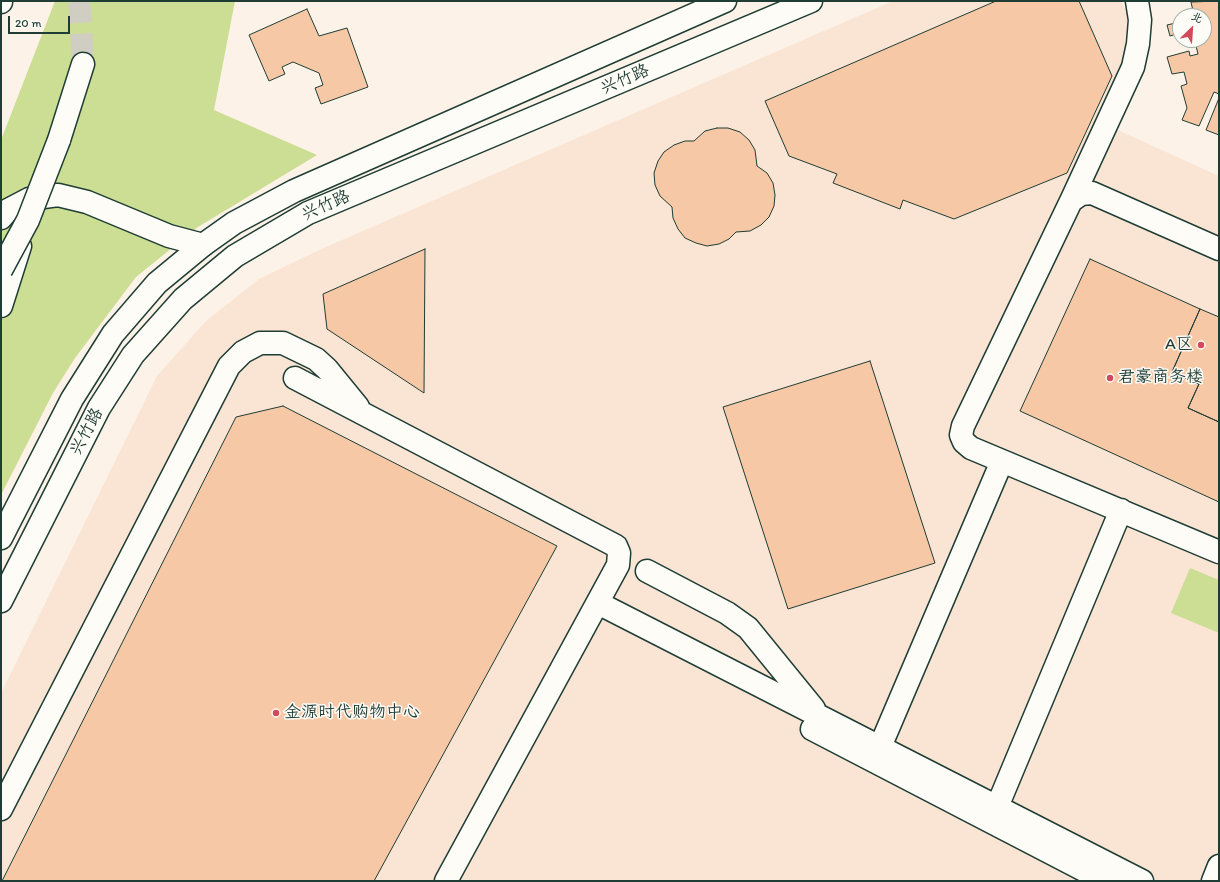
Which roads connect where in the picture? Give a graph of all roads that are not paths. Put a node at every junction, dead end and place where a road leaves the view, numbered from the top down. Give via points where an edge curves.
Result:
1 (725, 1) edge
2 (811, 1) edge
3 (1137, 1) edge
4 (83, 64) tunnel mouth
5 (1071, 201) junction
6 (1, 218) edge
7 (28, 220) junction
8 (203, 245) junction
9 (1219, 249) edge
10 (1, 270) edge
11 (1, 306) edge
12 (295, 378) dead end
13 (362, 413) junction
14 (1002, 461) junction
15 (1121, 510) junction
16 (1, 538) edge
17 (1219, 552) edge
18 (647, 571) dead end
19 (1, 601) edge
20 (594, 609) junction
21 (819, 716) junction
22 (842, 745) junction
23 (880, 747) junction
24 (997, 807) junction
25 (1, 809) edge
26 (1219, 866) edge
27 (446, 881) edge
28 (1105, 881) edge
29 (1142, 881) edge
30 (1213, 881) edge

1 - 8 main road, 兴竹路 via 294,191 234,223
2 - 19 main road, 兴竹路 via 308,213 236,256 183,299 133,355 99,408
3 - 5 main road via 1140,20 1133,67
4 - 7 main road, bridge via 59,140
5 - 9 main road via 1082,194 1092,193
5 - 14 main road via 963,426 961,435 964,442 971,448
6 - 8 main road via 8,210 29,199 58,195 87,202 169,236
7 - 10 main road, bridge
7 - 11 main road, bridge
8 - 16 main road, 兴竹路 via 157,283 113,334 72,399
12 - 13 main road
13 - 20 main road via 616,546 619,553 618,565
13 - 25 main road via 327,368 316,359 283,343 260,343 243,352 229,366
14 - 15 main road
14 - 23 main road
15 - 17 main road
15 - 24 main road
18 - 21 main road via 728,613 748,628
20 - 21 main road
20 - 22 main road
20 - 27 main road
21 - 22 main road
21 - 23 main road
22 - 28 main road
23 - 24 main road
24 - 29 main road
26 - 30 main road

